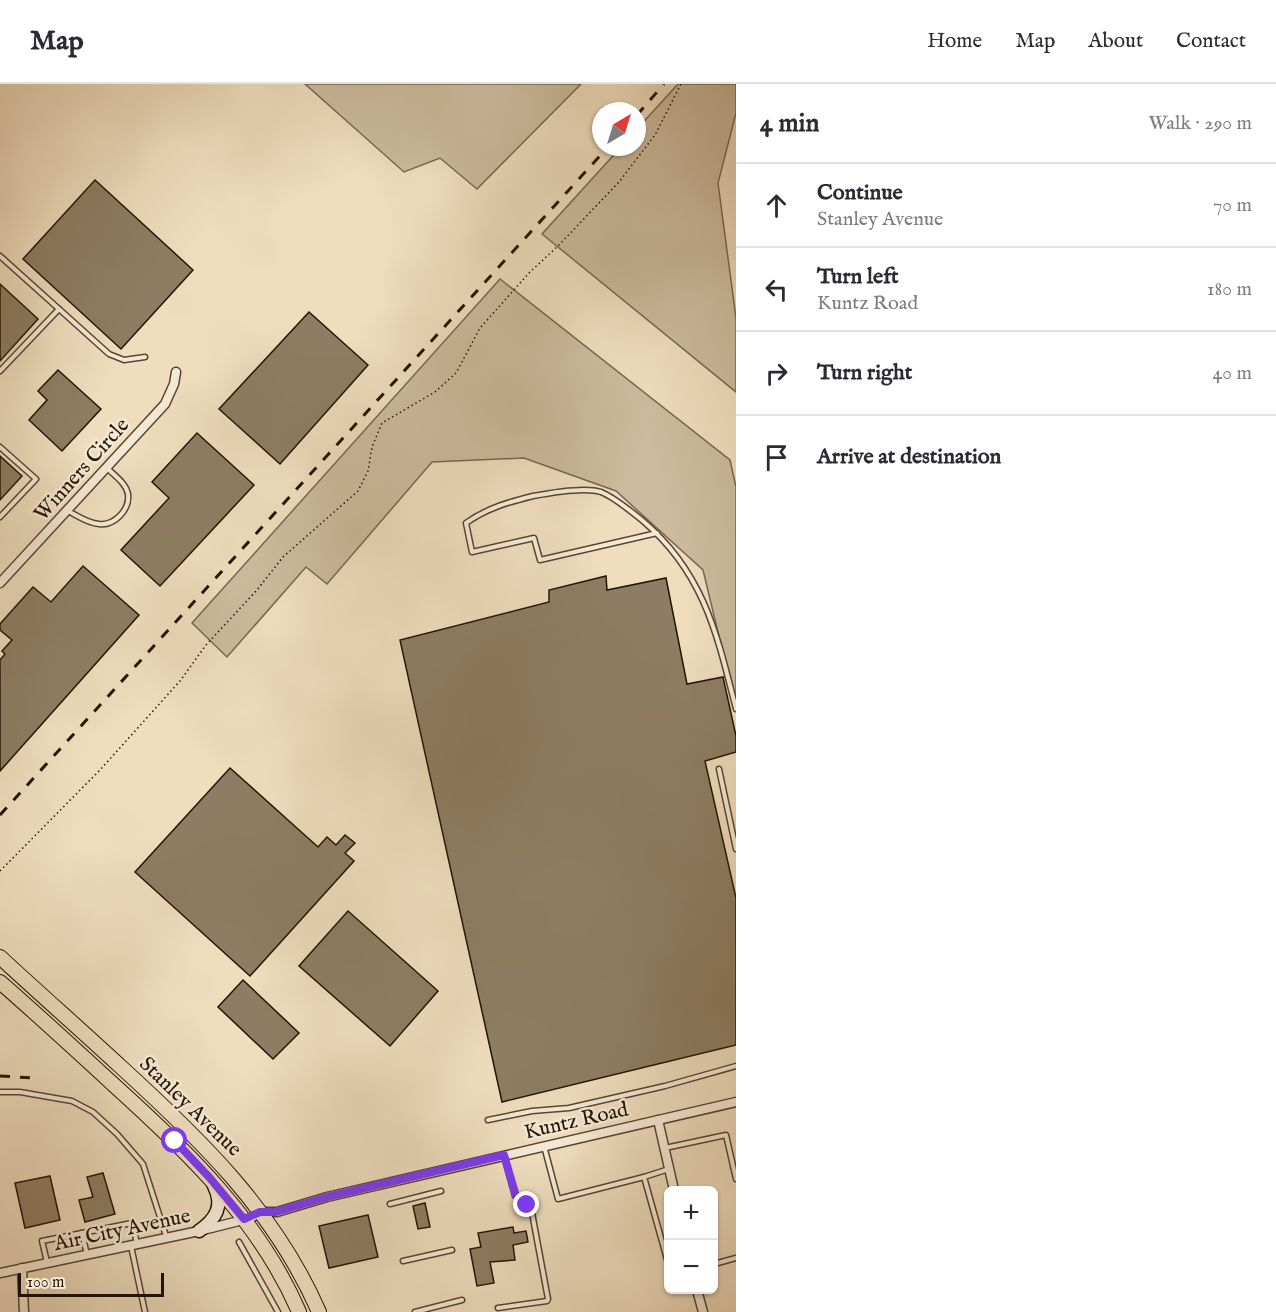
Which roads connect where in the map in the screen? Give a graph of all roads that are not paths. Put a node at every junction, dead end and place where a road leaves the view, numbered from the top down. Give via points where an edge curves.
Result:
1 (0, 256) edge
2 (59, 309) junction
3 (145, 357) dead end
4 (0, 371) edge
5 (176, 372) dead end
6 (0, 447) edge
7 (106, 468) junction
8 (67, 510) junction
9 (0, 518) edge
10 (657, 533) junction
11 (0, 583) edge
12 (736, 709) edge
13 (719, 769) dead end
14 (736, 849) edge
15 (0, 957) edge
16 (0, 981) edge
17 (736, 1066) edge
18 (0, 1092) edge
19 (736, 1102) edge
20 (488, 1120) dead end
21 (658, 1120) junction
22 (544, 1145) junction
23 (665, 1148) junction
24 (504, 1155) junction
25 (669, 1169) junction
26 (209, 1177) junction
27 (644, 1177) junction
28 (736, 1179) edge
29 (673, 1186) edge
30 (441, 1191) dead end
31 (390, 1204) dead end
32 (252, 1216) junction
33 (199, 1231) junction
34 (82, 1233) junction
35 (166, 1239) junction
36 (239, 1242) dead end
37 (134, 1245) junction
38 (664, 1246) edge
39 (452, 1250) dead end
40 (87, 1255) junction
41 (736, 1258) edge
42 (403, 1261) dead end
43 (47, 1263) junction
44 (718, 1263) edge
45 (22, 1268) junction
46 (0, 1272) edge
47 (698, 1294) edge
48 (462, 1300) dead end
49 (498, 1308) dead end
50 (24, 1312) edge
51 (145, 1312) edge
52 (278, 1312) edge
53 (299, 1312) edge
54 (319, 1312) edge
55 (415, 1312) edge
56 (703, 1312) edge

1 - 2 lane
2 - 3 lane via 109,354 124,360
2 - 4 lane
5 - 7 street, Winners Circle via 165,404
6 - 9 lane via 36,479
7 - 8 street, Winners Circle
7 - 8 lane via 123,483 128,494 126,510 101,525
8 - 11 street, Winners Circle
10 - 10 lane via 601,492 549,493 483,511 466,523 472,552 534,538 540,560
10 - 12 lane via 679,558 701,594 715,627
13 - 14 lane
15 - 32 main road, Stanley Avenue via 188,1127 251,1198
16 - 26 main road, Stanley Avenue via 175,1141
17 - 20 lane via 569,1108
18 - 35 lane via 72,1101 93,1112 143,1164
19 - 21 street, Kuntz Road
21 - 22 street, Kuntz Road
21 - 23 street
22 - 24 street, Kuntz Road
22 - 27 lane via 558,1199
23 - 25 street
23 - 28 lane via 726,1135
24 - 32 street, Kuntz Road
24 - 49 lane via 516,1196 532,1213 548,1299
25 - 27 lane
25 - 29 street
26 - 32 main road, Stanley Avenue
26 - 33 main road via 220,1201 209,1224
27 - 38 lane
30 - 31 lane
32 - 33 street, Air City Avenue
32 - 53 main road, Stanley Avenue via 264,1248
32 - 54 main road, Stanley Avenue via 280,1239
33 - 35 street, Air City Avenue
34 - 37 lane via 132,1223
34 - 40 lane
34 - 43 lane via 42,1241
35 - 37 street, Air City Avenue
36 - 52 lane
37 - 40 street, Air City Avenue
37 - 51 lane
39 - 42 lane
40 - 43 street, Air City Avenue
41 - 44 lane
43 - 45 street, Air City Avenue
45 - 46 street, Air City Avenue
45 - 50 street
47 - 56 street
48 - 55 lane

